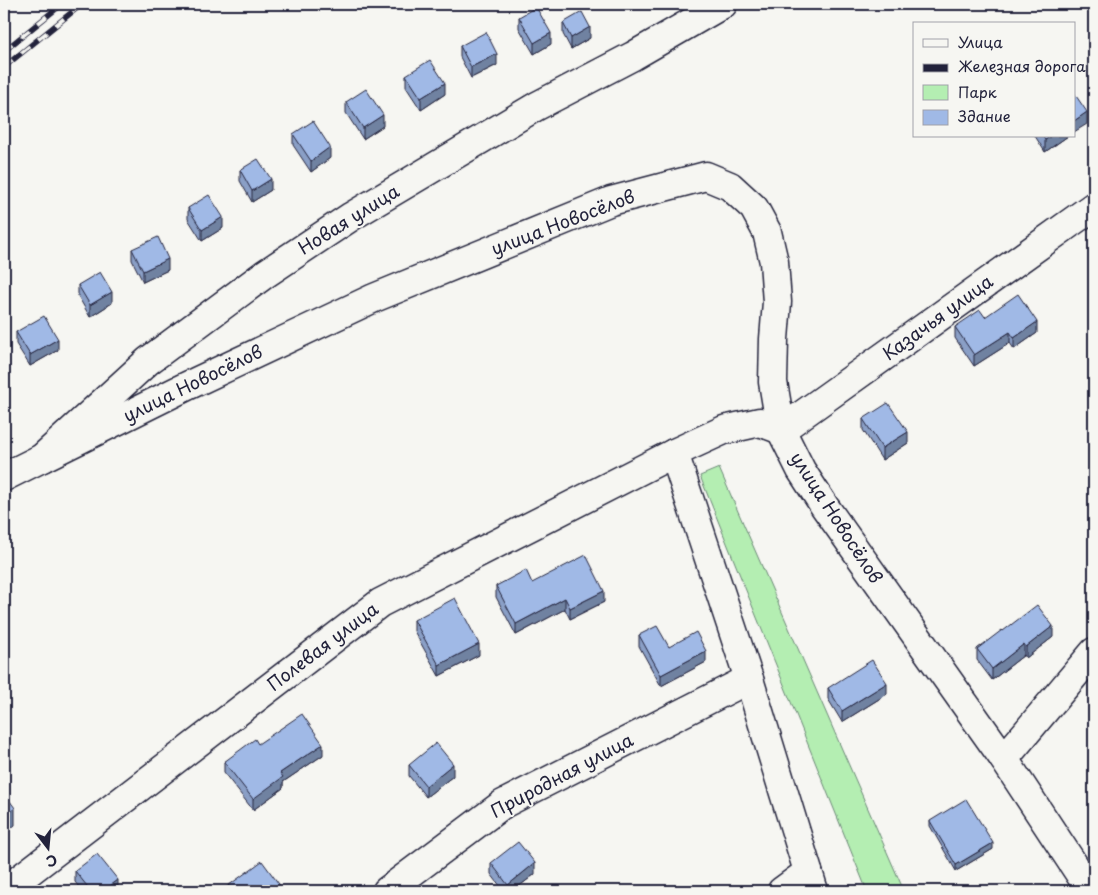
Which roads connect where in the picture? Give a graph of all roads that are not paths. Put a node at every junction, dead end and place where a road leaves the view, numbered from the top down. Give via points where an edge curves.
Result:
1 (723, 4) edge
2 (1094, 206) edge
3 (781, 430) junction
4 (674, 453) junction
5 (42, 458) junction
6 (4, 477) edge
7 (1094, 652) edge
8 (749, 679) junction
9 (1004, 759) junction
10 (811, 882) edge
11 (11, 889) edge
12 (388, 891) edge
13 (782, 891) edge
14 (1091, 891) edge

1 - 5 street, Новая улица via 537,106 352,216 265,274 148,361
2 - 3 street, Казачья улица
3 - 4 street, Полевая улица via 760,422 724,430
3 - 5 street, улица Новосёлов via 773,382 777,302 774,262 767,232 754,208 730,186 706,176 611,201 374,298
3 - 9 street, улица Новосёлов via 824,507
4 - 8 street
4 - 11 street, Полевая улица via 380,602
5 - 6 street, Новая улица
7 - 9 street
8 - 10 street
8 - 12 street, Природная улица via 503,804
9 - 14 street, улица Новосёлов
10 - 13 street

